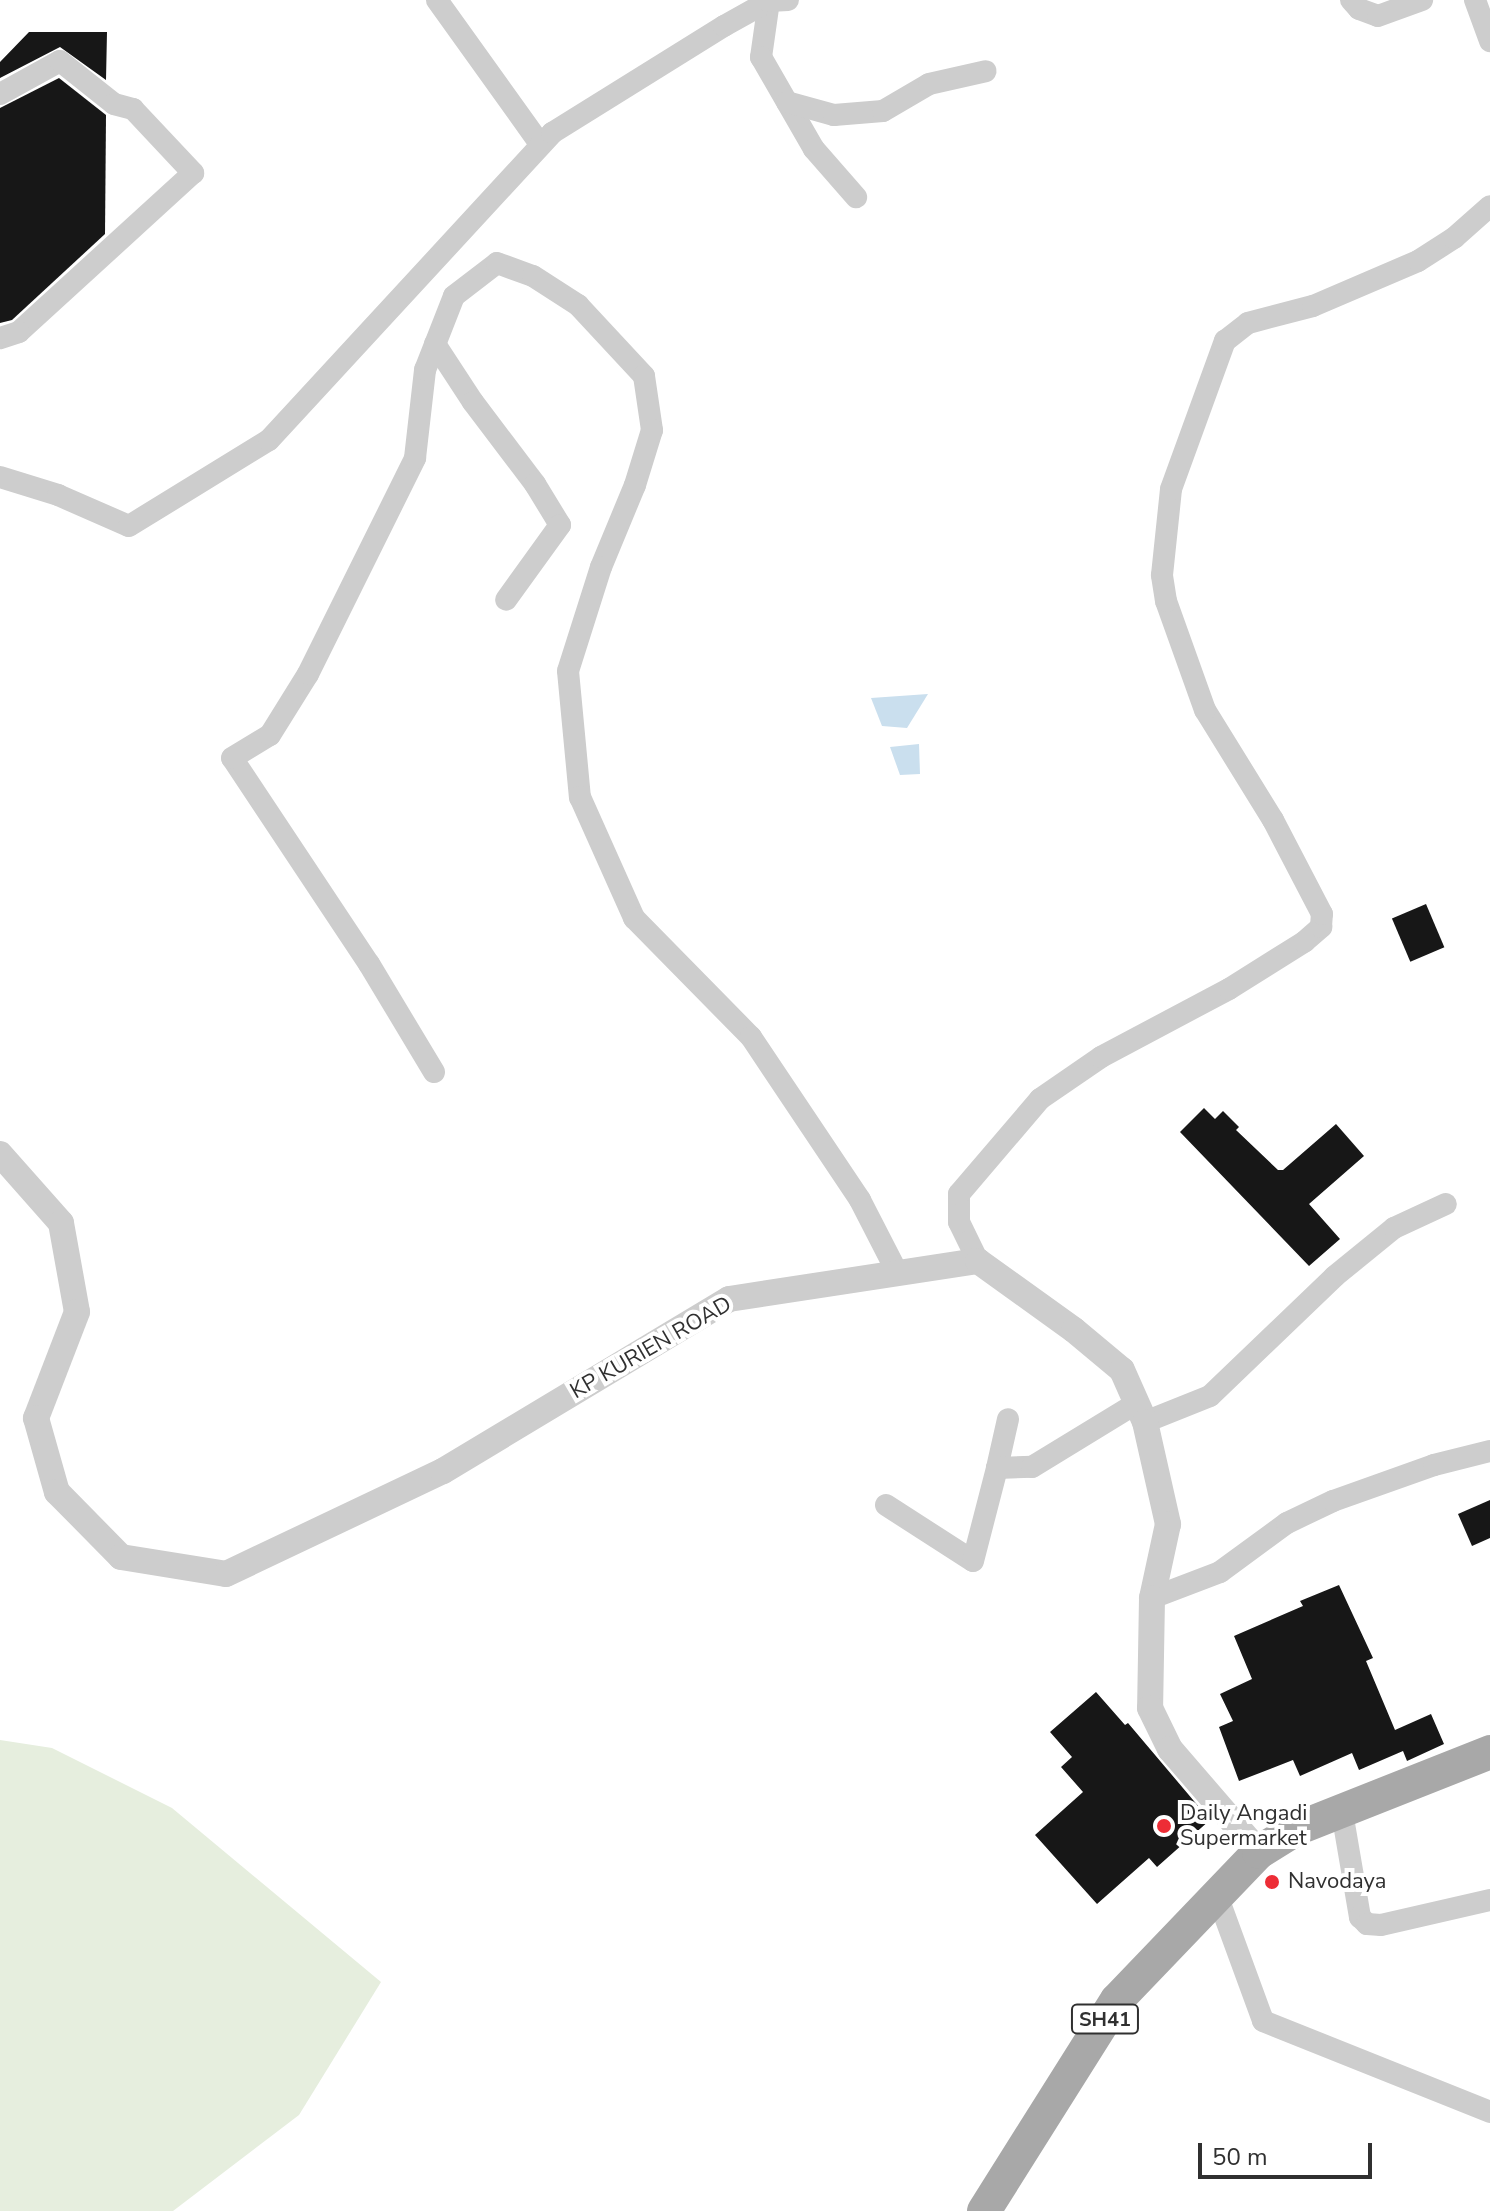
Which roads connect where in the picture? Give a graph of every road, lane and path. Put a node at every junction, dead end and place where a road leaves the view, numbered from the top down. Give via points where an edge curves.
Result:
1 (437, 0) edge
2 (1351, 0) edge
3 (1422, 0) edge
4 (1475, 0) edge
5 (778, 1) edge
6 (1490, 41) edge
7 (986, 71) dead end
8 (0, 94) edge
9 (787, 102) junction
10 (541, 145) junction
11 (856, 197) dead end
12 (1490, 206) edge
13 (0, 338) edge
14 (435, 344) junction
15 (0, 477) edge
16 (506, 600) dead end
17 (434, 1072) dead end
18 (0, 1154) edge
19 (1446, 1204) dead end
20 (978, 1261) junction
21 (897, 1272) junction
22 (1141, 1412) junction
23 (1008, 1419) dead end
24 (1490, 1451) edge
25 (997, 1468) junction
26 (886, 1505) dead end
27 (1152, 1598) junction
28 (1490, 1752) edge
29 (1342, 1812) junction
30 (1259, 1852) junction
31 (1217, 1895) junction
32 (1490, 1900) edge
33 (1490, 2112) edge
34 (984, 2211) edge

1 - 10 street
2 - 3 street via 1378,16
4 - 6 street
5 - 9 street via 761,57
5 - 10 street via 552,133
7 - 9 street via 929,84 883,111 834,115
8 - 13 street via 60,61 114,104 133,109 193,173 19,332
9 - 11 street via 814,149
10 - 15 street via 269,440 129,526
12 - 20 street via 1418,261 1313,306 1248,323 1225,341 1171,489 1162,575 1166,601 1205,710 1273,820 1322,914 1321,927 1229,989 1101,1057 1040,1099 959,1194 959,1222
14 - 16 street via 560,525
14 - 17 street via 425,370 415,458 357,580 270,735 232,758
14 - 21 street via 454,296 497,263 533,276 578,305 644,376 652,430 568,671 580,797 634,918 751,1037 860,1200
18 - 21 street, KP KURIEN ROAD via 61,1223 77,1312 36,1418 57,1492 121,1557 226,1574 443,1471 729,1299
19 - 22 street via 1382,1237 1210,1396
20 - 21 street, KP KURIEN ROAD
20 - 22 street via 1122,1370
22 - 25 street via 1032,1467
22 - 27 street via 1168,1524
23 - 25 street
24 - 27 street via 1333,1501 1287,1523 1220,1572
25 - 26 street via 973,1561
27 - 30 street via 1150,1708 1170,1749
28 - 29 main road, SH41
29 - 30 main road, SH41 via 1296,1829
29 - 32 street via 1360,1917 1367,1924
30 - 31 main road, SH41
31 - 33 street via 1263,2021
31 - 34 main road, SH41 via 1117,2000

